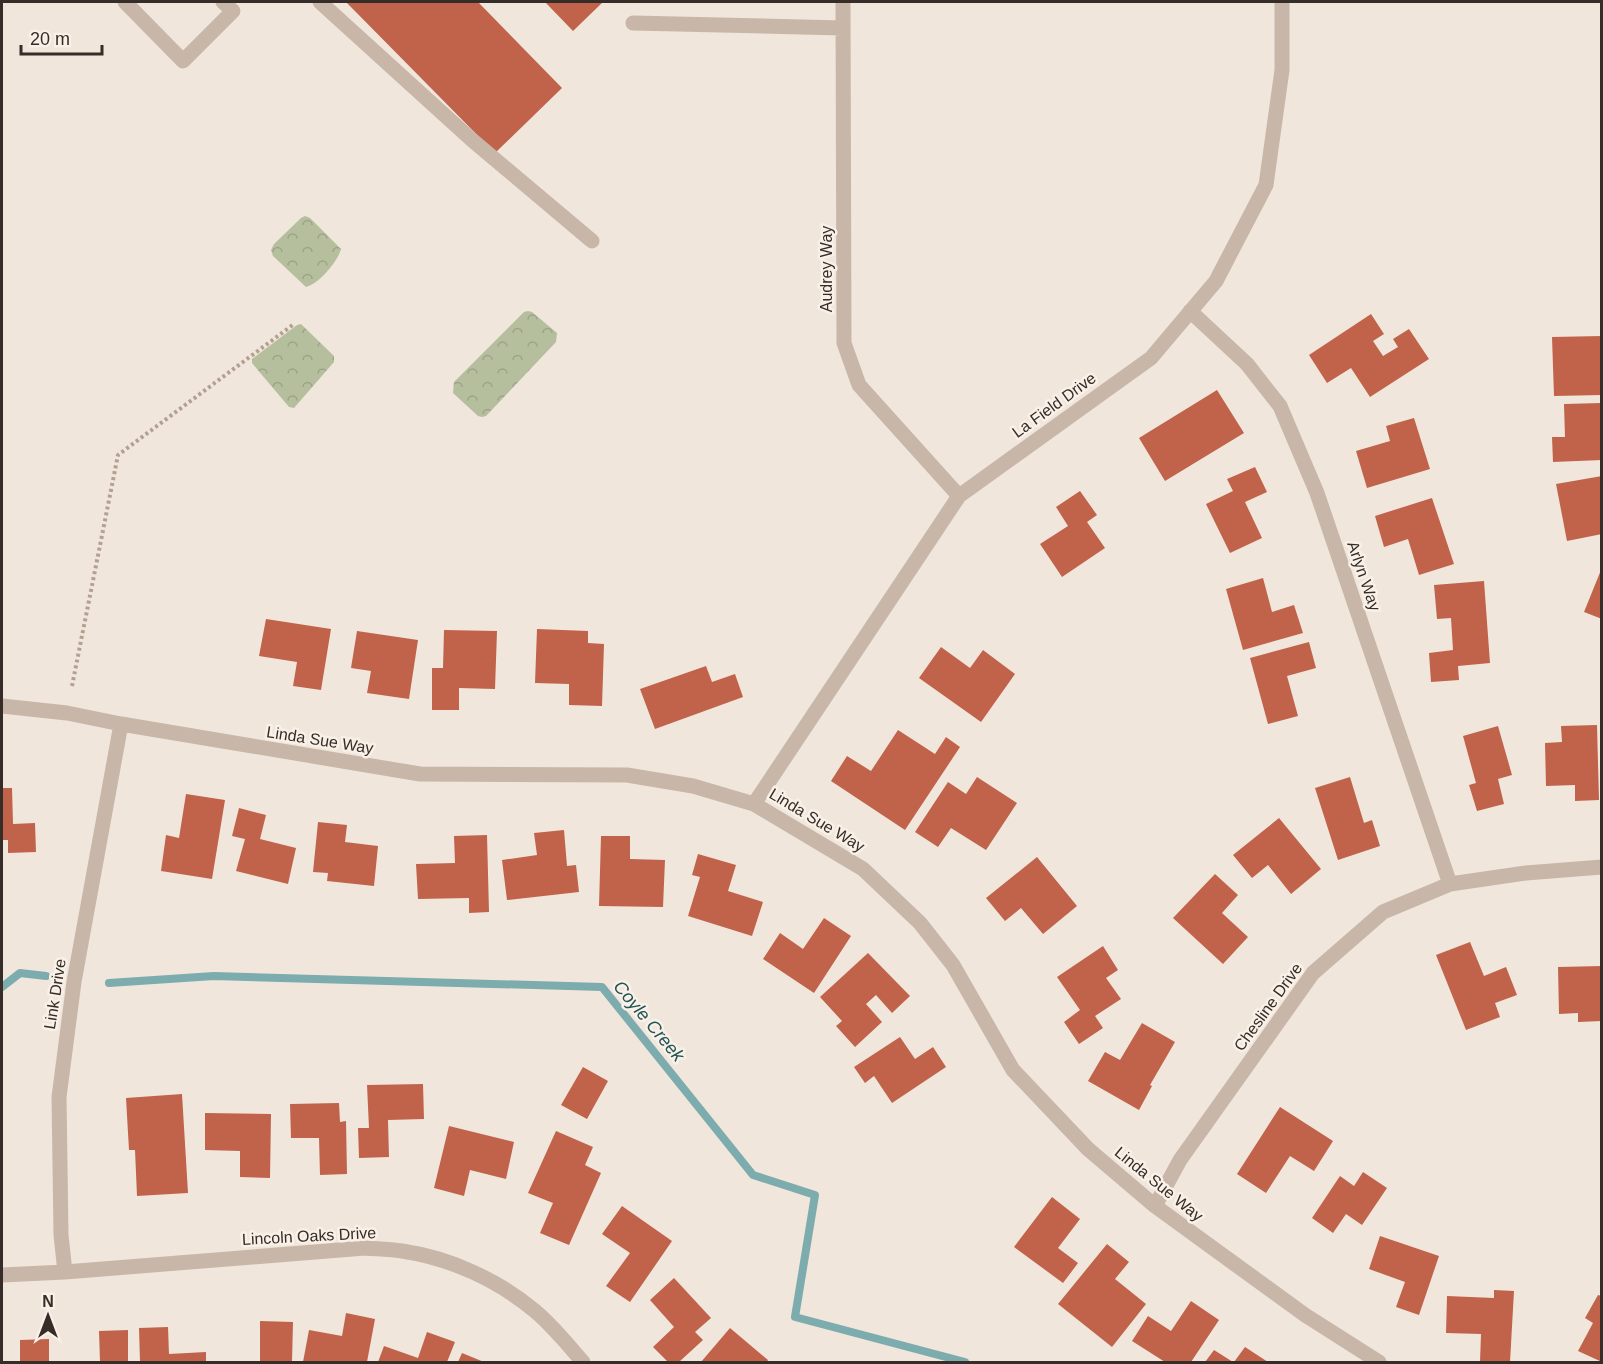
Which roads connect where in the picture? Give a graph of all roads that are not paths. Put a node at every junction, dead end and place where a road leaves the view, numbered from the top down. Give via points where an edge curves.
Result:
1 (126, 2) edge
2 (223, 2) edge
3 (320, 2) edge
4 (843, 2) edge
5 (1282, 2) edge
6 (633, 23) dead end
7 (843, 28) junction
8 (592, 241) dead end
9 (1190, 311) junction
10 (959, 496) junction
11 (2, 706) edge
12 (121, 724) junction
13 (754, 804) junction
14 (1602, 867) edge
15 (1450, 884) junction
16 (1155, 1206) junction
17 (65, 1272) junction
18 (2, 1275) edge
19 (583, 1362) edge
20 (1379, 1362) edge

1 - 2 street via 183,61 233,11
3 - 8 street via 472,140
4 - 7 street, Audrey Way
5 - 9 street, La Field Drive via 1282,70 1266,185 1216,281
6 - 7 street
7 - 10 street, Audrey Way via 844,342 859,385
9 - 10 street, La Field Drive via 1151,358
9 - 15 street, Arlyn Way via 1247,364 1280,406 1317,493
10 - 13 street, La Field Drive
11 - 12 street, Linda Sue Way
12 - 13 street, Linda Sue Way via 420,774 627,775 693,786
12 - 17 street, Link Drive via 74,982 59,1097
13 - 16 street, Linda Sue Way via 862,869 920,923 953,965 1013,1070 1088,1149
14 - 15 street, Chesline Drive
15 - 16 street, Chesline Drive via 1383,912 1313,973 1180,1160
16 - 20 street, Linda Sue Way via 1305,1315
17 - 18 street, Lincoln Oaks Drive
17 - 19 street, Lincoln Oaks Drive via 364,1248 402,1251 473,1272 506,1290 536,1312

